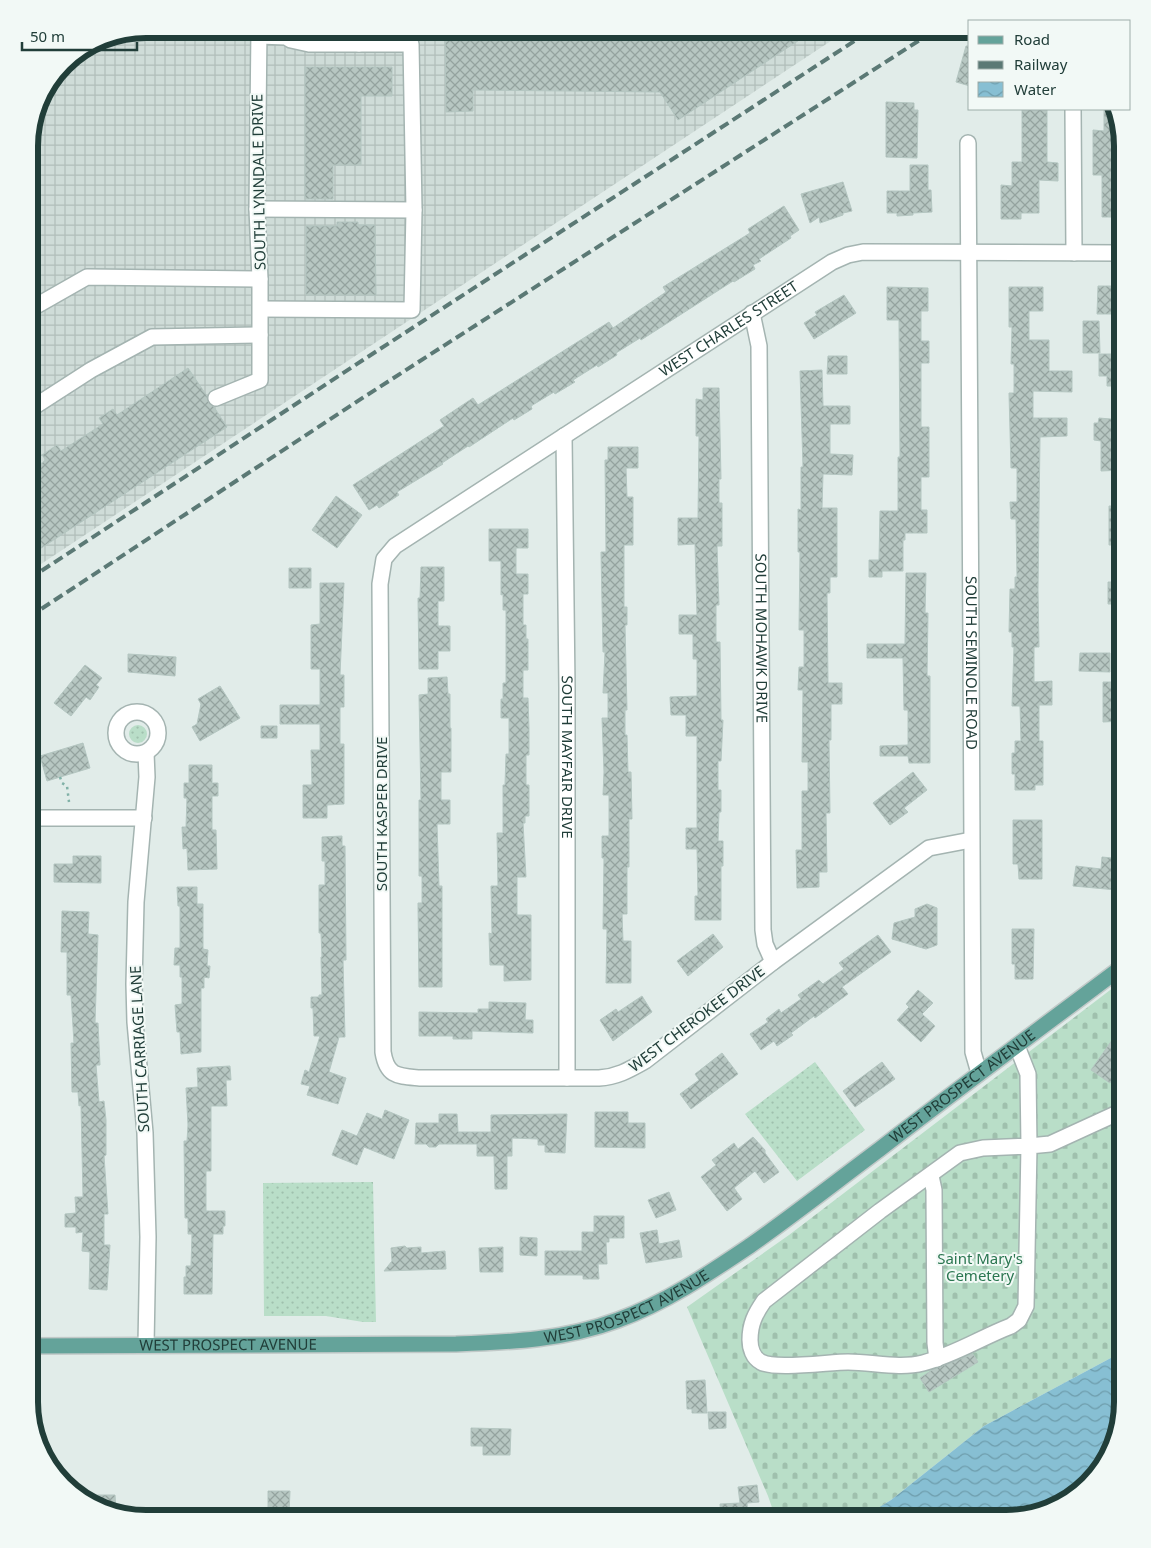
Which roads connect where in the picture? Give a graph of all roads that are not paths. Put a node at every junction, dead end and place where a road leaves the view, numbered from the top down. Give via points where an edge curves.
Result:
1 (258, 38) edge
2 (288, 38) edge
3 (359, 38) edge
4 (359, 44) junction
5 (1073, 110) edge
6 (968, 143) dead end
7 (257, 209) junction
8 (414, 210) junction
9 (970, 253) junction
10 (1074, 253) junction
11 (1114, 253) edge
12 (260, 279) junction
13 (38, 305) edge
14 (260, 309) junction
15 (752, 314) junction
16 (260, 335) junction
17 (216, 398) dead end
18 (38, 404) edge
19 (564, 436) junction
20 (384, 559) joint
21 (146, 752) dead end
22 (38, 818) edge
23 (144, 818) junction
24 (971, 840) junction
25 (773, 962) junction
26 (1114, 973) edge
27 (1017, 1046) junction
28 (388, 1069) joint
29 (978, 1073) junction
30 (567, 1078) junction
31 (1114, 1115) edge
32 (1029, 1146) junction
33 (931, 1176) junction
34 (146, 1345) junction
35 (38, 1346) edge
36 (937, 1359) junction

1 - 7 street, SOUTH LYNNDALE DRIVE
2 - 4 street via 309,44
3 - 4 street
4 - 8 street via 411,44
5 - 10 street
6 - 9 street, SOUTH SEMINOLE ROAD
7 - 8 street
7 - 12 street, SOUTH LYNNDALE DRIVE
8 - 14 street via 412,310
9 - 10 street, WEST CHARLES STREET
9 - 15 street, WEST CHARLES STREET via 863,252 848,255
9 - 24 street, SOUTH SEMINOLE ROAD
10 - 11 street, WEST CHARLES STREET
12 - 13 street via 87,277
12 - 14 street, SOUTH LYNNDALE DRIVE
14 - 16 street, SOUTH LYNNDALE DRIVE
15 - 19 street, WEST CHARLES STREET
15 - 25 street, SOUTH MOHAWK DRIVE via 759,346 763,930
16 - 17 street, SOUTH LYNNDALE DRIVE via 260,380
16 - 18 street via 152,337 91,370
19 - 20 street, WEST CHARLES STREET via 395,546
19 - 30 street, SOUTH MAYFAIR DRIVE
20 - 28 street, SOUTH KASPER DRIVE via 380,584 383,1042
21 - 23 street, SOUTH CARRIAGE LANE
22 - 23 street
23 - 34 street, SOUTH CARRIAGE LANE via 136,902 134,984 148,1237
24 - 25 street, WEST CHEROKEE DRIVE via 929,848
24 - 29 street, SOUTH SEMINOLE ROAD via 973,1052
25 - 30 street, WEST CHEROKEE DRIVE via 645,1061 624,1073 612,1077
26 - 27 main road, WEST PROSPECT AVENUE
27 - 29 main road, WEST PROSPECT AVENUE
27 - 32 street via 1028,1074
28 - 30 street, WEST CHEROKEE DRIVE via 398,1076 420,1078
29 - 34 main road, WEST PROSPECT AVENUE via 802,1208 704,1277 647,1309 608,1324 563,1336 522,1341
31 - 32 street via 1050,1144
32 - 33 street via 983,1148 960,1153
32 - 36 street via 1026,1306 1019,1320 1011,1326
33 - 36 street via 934,1190
33 - 36 street via 764,1301 754,1314 750,1344 753,1355 761,1363 773,1364 848,1362 904,1365
34 - 35 main road, WEST PROSPECT AVENUE

